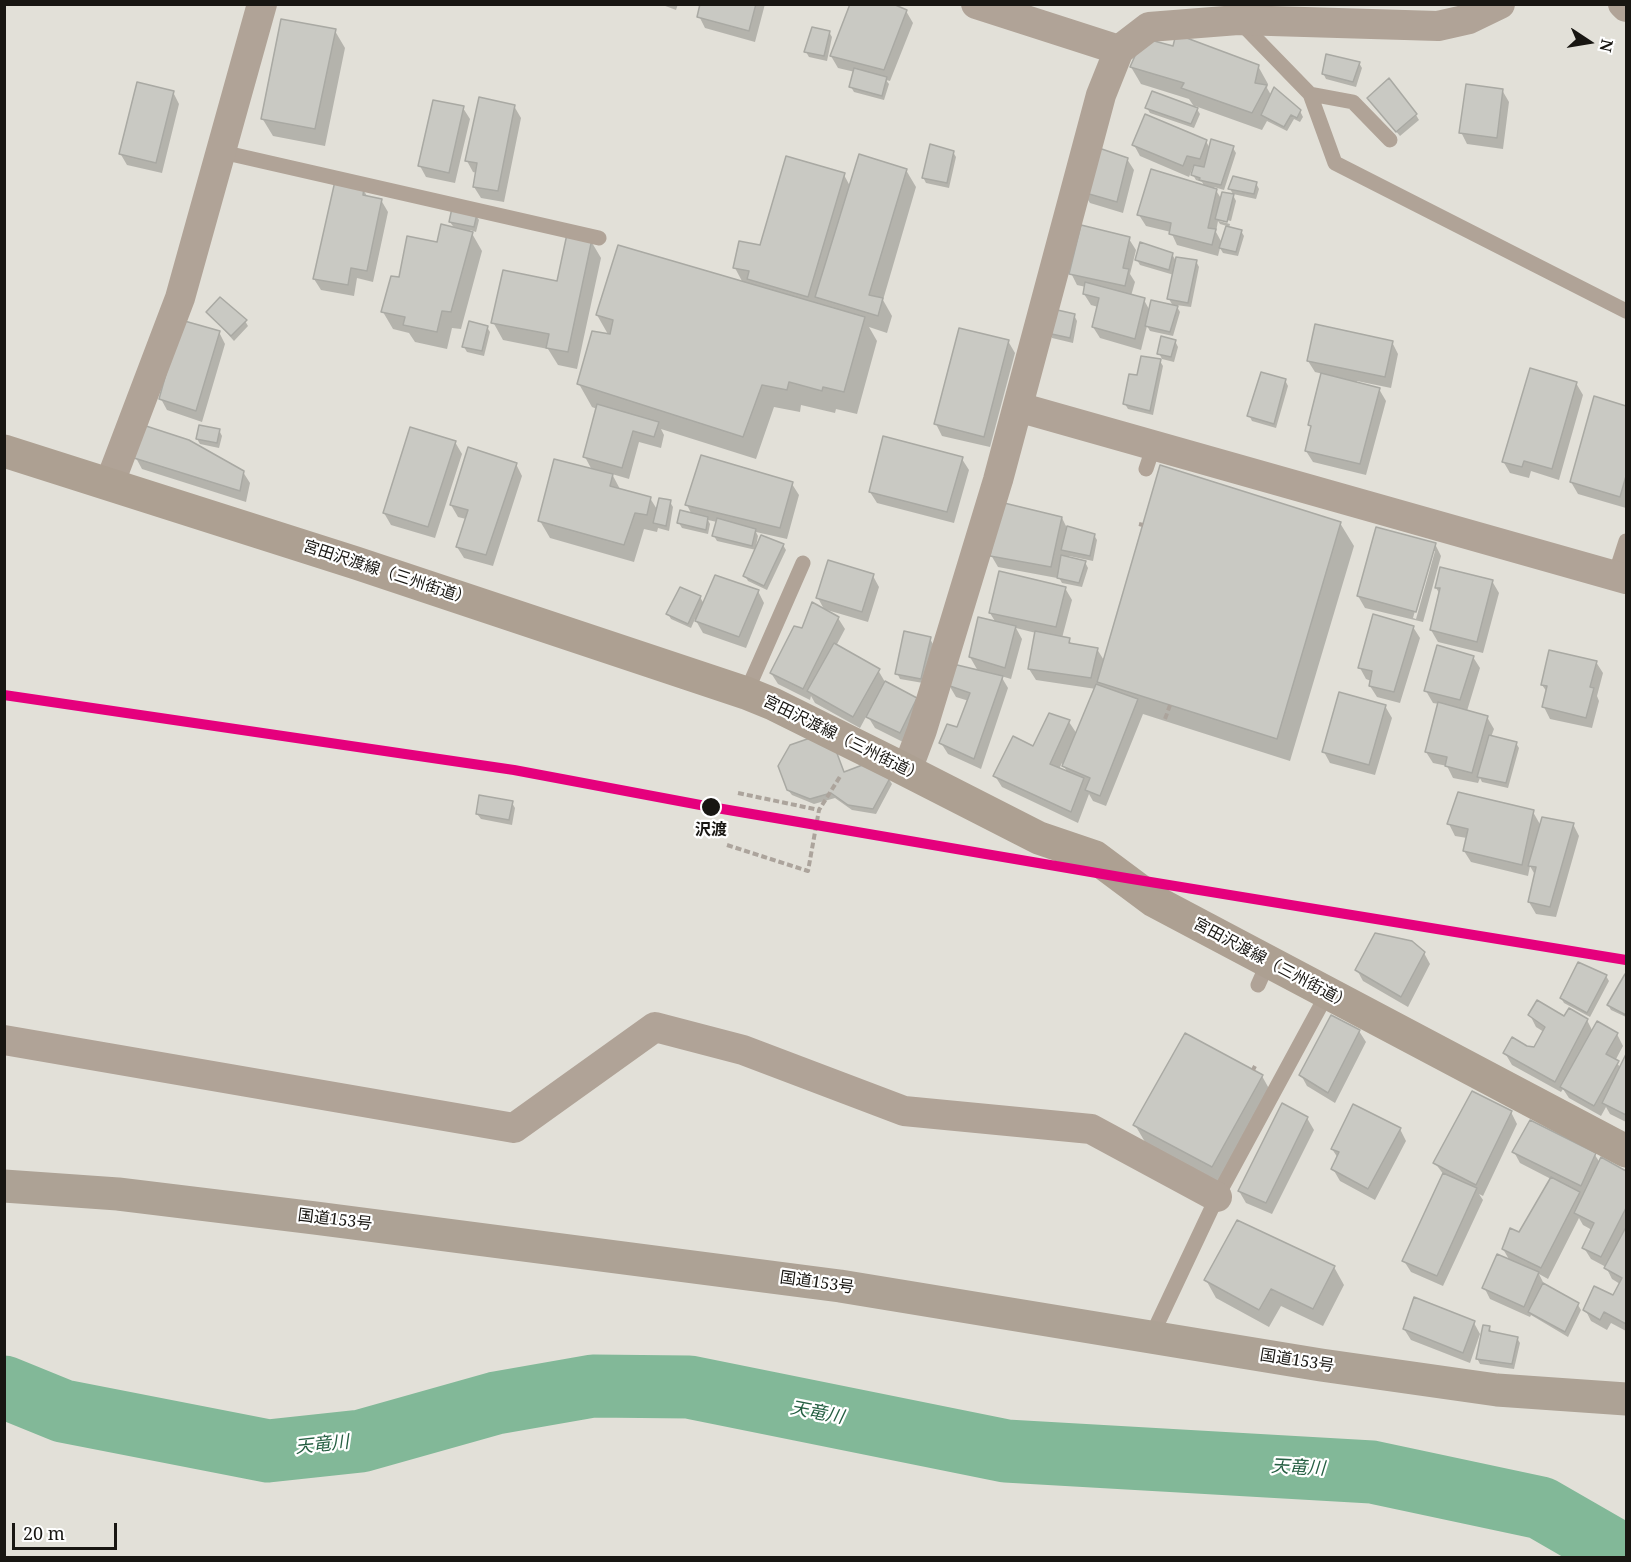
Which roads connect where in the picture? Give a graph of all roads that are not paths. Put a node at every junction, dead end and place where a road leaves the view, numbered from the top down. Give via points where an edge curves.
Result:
1 (262, 4) edge
2 (976, 4) edge
3 (1500, 4) edge
4 (1238, 20) junction
5 (1119, 50) junction
6 (1310, 94) junction
7 (1390, 140) dead end
8 (222, 152) junction
9 (599, 238) dead end
10 (1626, 311) edge
11 (1018, 406) junction
12 (4, 451) edge
13 (110, 485) junction
14 (1626, 541) edge
15 (803, 563) dead end
16 (1621, 577) edge
17 (747, 693) junction
18 (907, 770) junction
19 (1327, 994) junction
20 (4, 1040) edge
21 (1626, 1151) edge
22 (4, 1186) edge
23 (1217, 1197) junction
24 (1151, 1337) junction
25 (1626, 1399) edge

1 - 8 street
2 - 5 street
3 - 4 street via 1469,20 1438,26
4 - 5 street via 1149,27
4 - 6 lane
5 - 11 street via 1101,95
6 - 7 lane via 1353,102
6 - 10 lane via 1335,164
8 - 9 lane
8 - 13 street via 180,298
11 - 16 street via 1150,457
11 - 18 street via 1001,480
12 - 13 main road, 宮田沢渡線（三州街道）
13 - 17 main road, 宮田沢渡線（三州街道）
14 - 16 lane
15 - 17 lane
17 - 18 main road, 宮田沢渡線（三州街道）
18 - 19 main road, 宮田沢渡線（三州街道） via 1039,838 1104,857 1154,901
19 - 21 main road, 宮田沢渡線（三州街道）
19 - 23 lane
20 - 23 street via 514,1128 655,1027 743,1050 904,1111 1091,1129
22 - 24 highway, 国道153号 via 118,1194 840,1286
23 - 24 lane
24 - 25 highway, 国道153号 via 1497,1390

